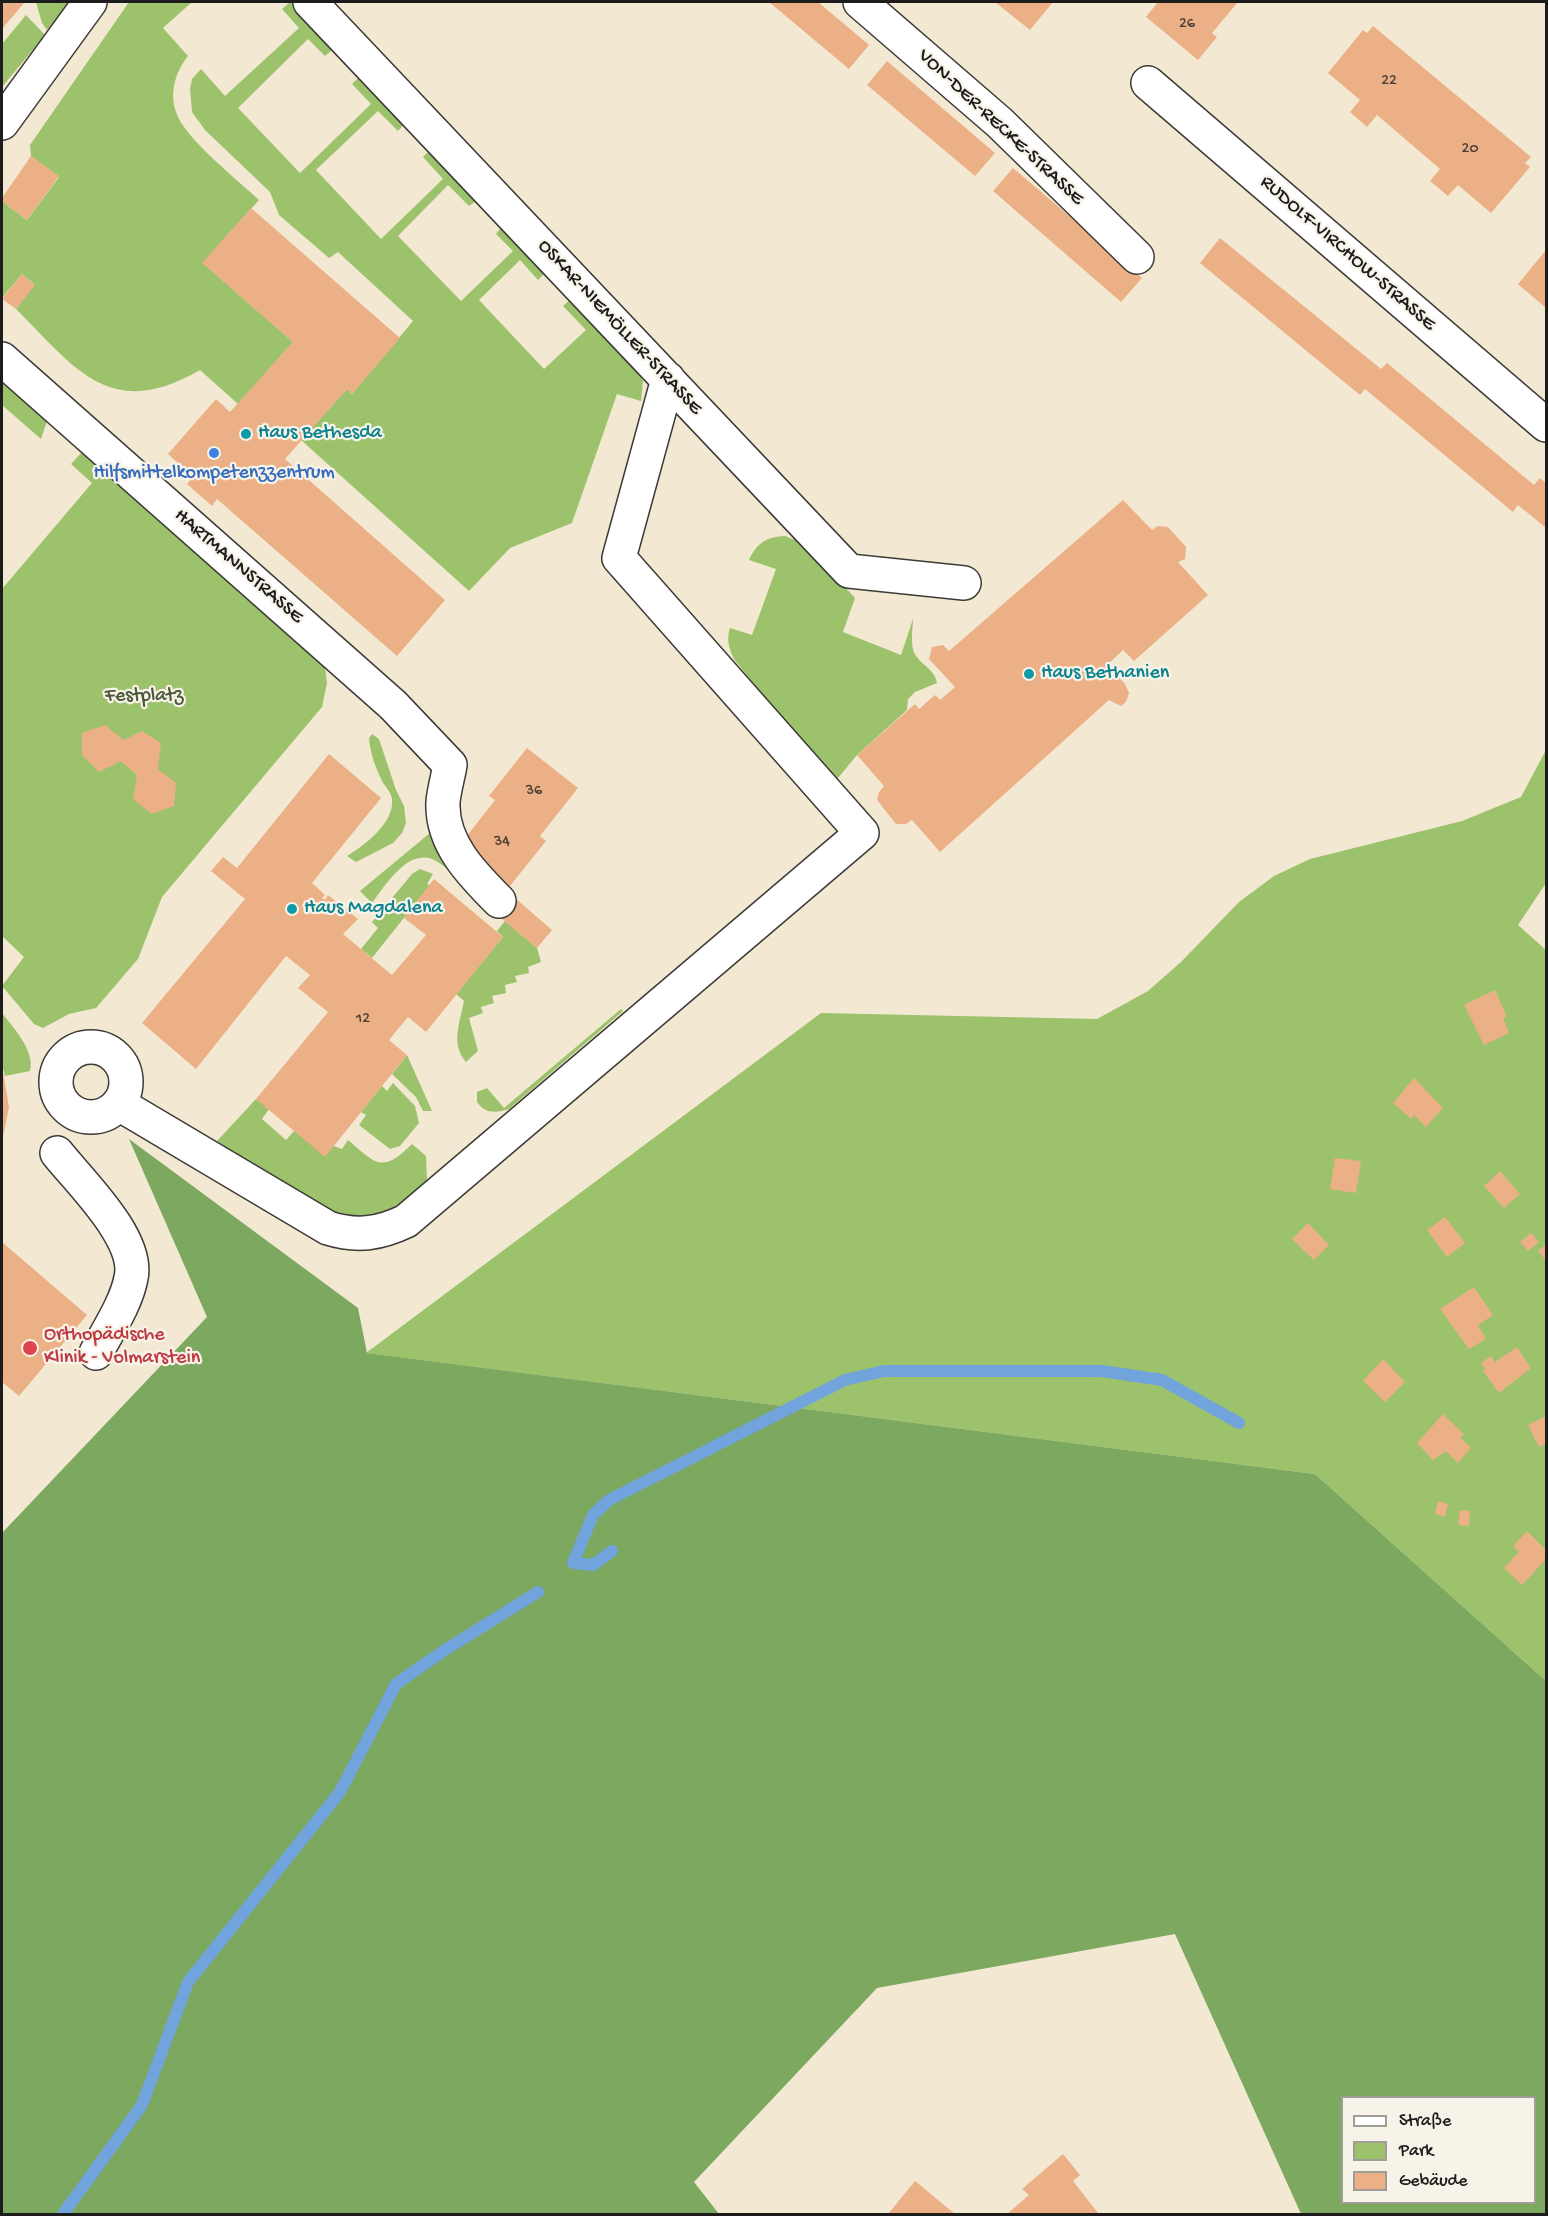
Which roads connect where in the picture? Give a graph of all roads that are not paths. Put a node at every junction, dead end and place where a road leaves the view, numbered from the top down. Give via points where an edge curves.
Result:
1 (90, 2) edge
2 (310, 2) edge
3 (860, 2) edge
4 (1148, 83) dead end
5 (2, 123) edge
6 (1137, 257) dead end
7 (2, 359) edge
8 (668, 379) junction
9 (1546, 425) edge
10 (964, 583) dead end
11 (499, 901) dead end
12 (118, 1104) dead end
13 (57, 1153) dead end
14 (96, 1353) dead end

1 - 5 street
2 - 8 street, OSKAR-NIEMÖLLER-STRASSE
3 - 6 street, VON-DER-RECKE-STRASSE via 1000,123
4 - 9 street, RUDOLF-VIRCHOW-STRASSE
7 - 11 street, HARTMANNSTRASSE via 393,705 450,765 443,802 446,827 472,874
8 - 10 street, OSKAR-NIEMÖLLER-STRASSE via 849,571
8 - 12 street via 619,558 862,833 406,1221 388,1230 347,1234 328,1228
13 - 14 street via 120,1232 131,1252 132,1277

